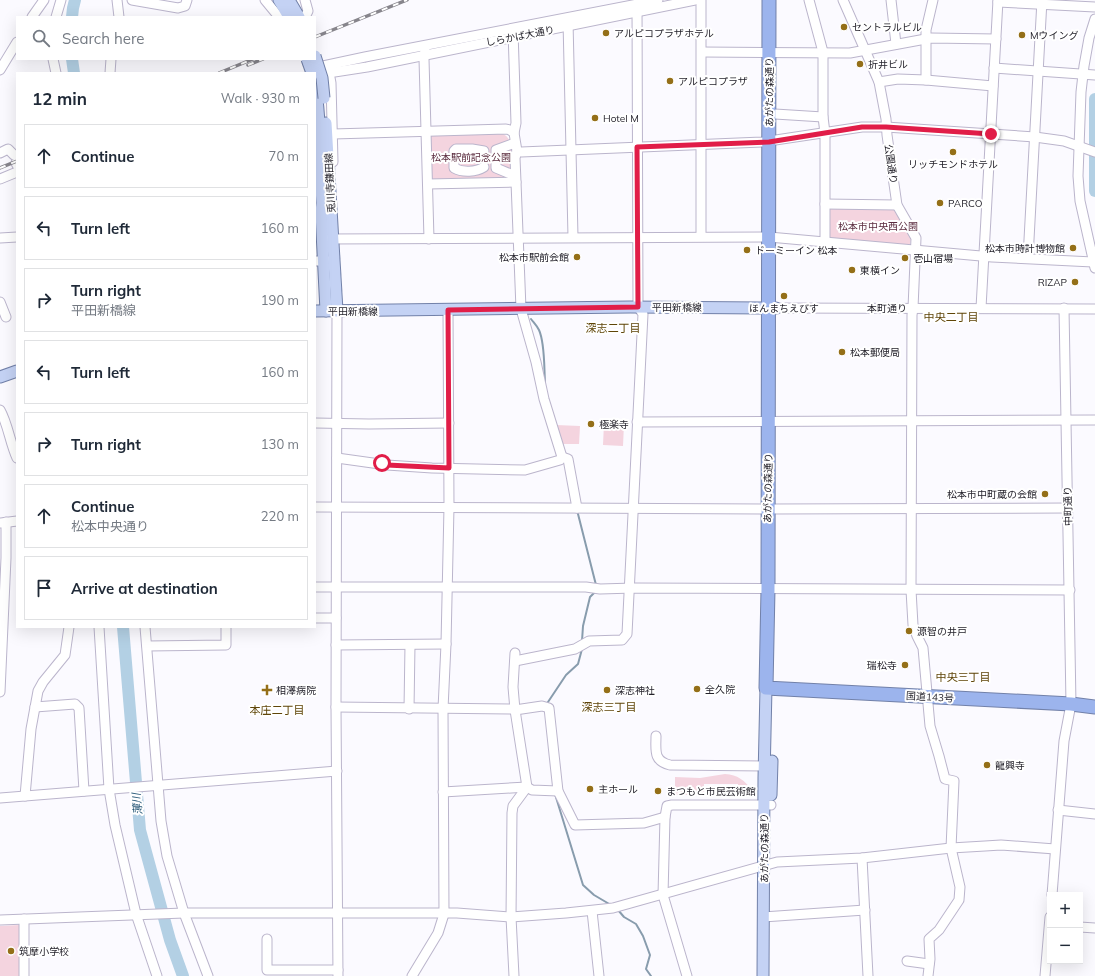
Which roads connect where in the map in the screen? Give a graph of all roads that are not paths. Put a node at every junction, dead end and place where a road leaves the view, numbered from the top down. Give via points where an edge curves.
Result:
1 (44, 0) edge
2 (61, 0) edge
3 (118, 0) edge
4 (132, 0) edge
5 (187, 0) edge
6 (265, 0) edge
7 (279, 0) edge
8 (289, 0) edge
9 (305, 0) edge
10 (658, 0) edge
11 (695, 0) edge
12 (701, 0) edge
13 (769, 0) edge
14 (775, 0) edge
15 (809, 0) edge
16 (843, 0) edge
17 (890, 0) edge
18 (933, 0) edge
19 (998, 1) edge
20 (1042, 2) edge
21 (1095, 7) edge
22 (637, 8) junction
23 (33, 16) edge
24 (56, 16) edge
25 (120, 16) edge
26 (278, 16) edge
27 (288, 16) edge
28 (298, 16) edge
29 (306, 16) edge
30 (1095, 19) edge
31 (568, 22) junction
32 (513, 33) junction
33 (926, 38) junction
34 (996, 39) junction
35 (16, 44) edge
36 (896, 44) junction
37 (427, 45) junction
38 (864, 50) junction
39 (702, 52) junction
40 (772, 52) junction
41 (823, 52) junction
42 (424, 55) junction
43 (316, 59) edge
44 (53, 60) edge
45 (111, 60) edge
46 (307, 60) edge
47 (344, 66) junction
48 (994, 68) junction
49 (328, 69) junction
50 (0, 70) edge
51 (1038, 70) junction
52 (56, 72) edge
53 (110, 72) edge
54 (307, 72) edge
55 (312, 72) edge
56 (1089, 74) edge
57 (316, 75) edge
58 (926, 80) junction
59 (879, 82) junction
60 (994, 86) junction
61 (316, 88) edge
62 (321, 99) junction
63 (775, 114) junction
64 (823, 117) junction
65 (886, 127) junction
66 (426, 131) junction
67 (514, 133) junction
68 (825, 133) junction
69 (333, 134) junction
70 (991, 134) junction
71 (1035, 137) junction
72 (772, 141) junction
73 (702, 145) junction
74 (515, 147) junction
75 (637, 147) junction
76 (1081, 147) junction
77 (496, 150) junction
78 (571, 150) junction
79 (484, 151) junction
80 (1095, 152) edge
81 (0, 153) edge
82 (16, 161) edge
83 (484, 167) junction
84 (496, 168) junction
85 (16, 172) edge
86 (514, 178) junction
87 (0, 179) edge
88 (316, 182) edge
89 (428, 184) junction
90 (825, 204) junction
91 (897, 205) junction
92 (331, 207) junction
93 (321, 212) junction
94 (701, 236) junction
95 (16, 237) edge
96 (518, 237) junction
97 (573, 237) junction
98 (638, 237) junction
99 (772, 237) junction
100 (0, 238) edge
101 (328, 239) junction
102 (429, 239) junction
103 (825, 242) junction
104 (915, 250) junction
105 (984, 256) junction
106 (1028, 258) junction
107 (324, 261) edge
108 (1094, 265) edge
109 (0, 302) edge
110 (638, 307) junction
111 (772, 308) junction
112 (913, 308) junction
113 (981, 308) junction
114 (1064, 308) junction
115 (522, 309) junction
116 (1095, 309) edge
117 (448, 310) junction
118 (320, 311) edge
119 (337, 311) junction
120 (6, 317) dead end
121 (16, 371) edge
122 (0, 377) edge
123 (0, 410) edge
124 (1095, 420) edge
125 (913, 421) junction
126 (1066, 421) junction
127 (638, 422) junction
128 (772, 422) junction
129 (316, 423) edge
130 (449, 423) junction
131 (337, 424) junction
132 (16, 456) edge
133 (337, 458) junction
134 (564, 458) junction
135 (449, 468) junction
136 (336, 506) junction
137 (316, 507) edge
138 (449, 507) junction
139 (576, 508) junction
140 (633, 508) junction
141 (1068, 508) junction
142 (772, 509) junction
143 (912, 509) junction
144 (16, 521) edge
145 (3, 523) edge
146 (316, 587) edge
147 (336, 587) junction
148 (448, 587) junction
149 (630, 589) junction
150 (771, 589) junction
151 (911, 590) junction
152 (1070, 590) junction
153 (316, 618) edge
154 (336, 618) junction
155 (69, 628) edge
156 (99, 628) edge
157 (145, 628) edge
158 (226, 628) edge
159 (446, 644) junction
160 (336, 645) junction
161 (410, 645) junction
162 (147, 646) junction
163 (769, 688) junction
164 (0, 692) edge
165 (928, 697) junction
166 (1071, 704) junction
167 (35, 707) junction
168 (1095, 707) edge
169 (336, 708) junction
170 (409, 709) junction
171 (443, 709) junction
172 (515, 710) junction
173 (656, 736) dead end
174 (768, 766) junction
175 (337, 771) junction
176 (156, 786) junction
177 (527, 787) junction
178 (111, 789) junction
179 (84, 791) junction
180 (555, 791) junction
181 (444, 792) junction
182 (25, 796) junction
183 (0, 798) edge
184 (768, 805) junction
185 (1058, 810) junction
186 (1095, 814) edge
187 (666, 817) junction
188 (951, 848) junction
189 (1055, 849) junction
190 (862, 858) junction
191 (767, 865) junction
192 (1052, 892) edge
193 (663, 895) junction
194 (865, 910) junction
195 (592, 911) junction
196 (182, 913) junction
197 (338, 913) junction
198 (138, 914) junction
199 (444, 914) junction
200 (767, 916) junction
201 (511, 917) junction
202 (24, 919) junction
203 (0, 920) edge
204 (1083, 927) edge
205 (1050, 928) edge
206 (1095, 928) edge
207 (267, 939) dead end
208 (907, 961) dead end
209 (929, 964) junction
210 (338, 973) edge
211 (24, 976) edge
212 (157, 976) edge
213 (208, 976) edge
214 (412, 976) edge
215 (514, 976) edge
216 (599, 976) edge
217 (687, 976) edge
218 (763, 976) edge
219 (770, 976) edge
220 (868, 976) edge
221 (928, 976) edge
222 (1045, 976) edge

1 - 23 street
2 - 24 street
3 - 25 street
4 - 5 street via 178,8 185,6
6 - 26 street
7 - 27 main road
8 - 28 main road
9 - 29 street via 308,11
10 - 22 street, しらかば大通り
11 - 22 street, しらかば大通り
12 - 39 street
13 - 40 highway, あがたの森通り
14 - 40 highway, あがたの森通り
15 - 41 street
16 - 38 street, 公園通り
17 - 36 street
18 - 33 street
19 - 20 street
19 - 34 street
20 - 21 street
20 - 51 street
22 - 31 street, しらかば大通り
22 - 75 street
30 - 56 street via 1089,38
31 - 32 street, しらかば大通り
31 - 78 street
32 - 37 street, しらかば大通り
32 - 42 street, しらかば大通り
32 - 67 street via 516,123
33 - 34 street
33 - 36 street
33 - 58 street
34 - 48 street
35 - 50 street
36 - 38 street
37 - 42 street
37 - 47 street, しらかば大通り
38 - 41 street via 850,53
38 - 59 street, 公園通り
39 - 40 street
39 - 73 street
40 - 41 street
40 - 63 highway, あがたの森通り
40 - 72 highway, あがたの森通り
41 - 64 street
42 - 47 street, しらかば大通り
42 - 66 street
43 - 62 main road, 兎川寺鎌田線, bridge via 322,78
44 - 52 street
45 - 53 street
46 - 55 main road, bridge
47 - 49 street
48 - 51 street
48 - 60 street
49 - 54 street
49 - 57 street
49 - 69 street
51 - 56 street
51 - 71 street
56 - 76 street
58 - 59 street via 898,79
58 - 60 street
59 - 65 street, 公園通り
60 - 70 street
61 - 62 main road, 兎川寺鎌田線
62 - 92 main road, 兎川寺鎌田線
62 - 93 main road, 兎川寺鎌田線
63 - 64 street
63 - 72 highway, あがたの森通り
64 - 68 street
65 - 68 street via 862,127
65 - 70 street
65 - 91 street, 公園通り
66 - 67 street via 506,129
66 - 69 street
66 - 89 street
67 - 74 street
68 - 72 street
68 - 90 street
69 - 92 street via 334,186
70 - 71 street
70 - 105 street
71 - 76 street via 1064,141
71 - 106 street
72 - 73 street
72 - 99 highway, あがたの森通り
73 - 75 street
73 - 94 street
74 - 77 street
74 - 78 street via 521,152
74 - 86 street
75 - 78 street
75 - 98 street
76 - 80 street
76 - 108 street via 1078,176 1080,200
77 - 79 street
77 - 84 street
78 - 97 street
79 - 83 street
79 - 83 street via 456,149 454,168 475,171
81 - 82 street via 8,149
83 - 84 street
84 - 86 street
85 - 87 street
86 - 89 street
86 - 96 street
88 - 93 street
89 - 102 street
90 - 91 street
90 - 103 street
91 - 104 street, 公園通り via 916,238
92 - 101 main road, 兎川寺鎌田線
93 - 101 main road, 兎川寺鎌田線
94 - 98 street
94 - 99 street
95 - 100 street
96 - 97 street
96 - 102 street
96 - 115 street
97 - 98 street
98 - 110 street
99 - 103 street
99 - 111 highway, あがたの森通り
101 - 102 street
101 - 107 main road, 兎川寺鎌田線
103 - 104 street
104 - 105 street
104 - 112 street, 公園通り
105 - 106 street
105 - 113 street
106 - 108 street
107 - 118 main road, 兎川寺鎌田線
107 - 119 main road, 兎川寺鎌田線
109 - 120 street
110 - 111 main road, 平田新橋線
110 - 115 main road, 平田新橋線
110 - 127 street via 642,314
111 - 112 street, 本町通り
111 - 128 highway, あがたの森通り
112 - 113 street, 本町通り
112 - 125 street, 公園通り
113 - 114 street, 本町通り
114 - 116 street, 本町通り
114 - 126 street, 中町通り
115 - 117 main road, 平田新橋線
115 - 134 street via 544,399
117 - 119 main road, 平田新橋線
117 - 130 street
118 - 119 main road, 平田新橋線
119 - 131 street
121 - 122 main road
123 - 132 street
124 - 126 street
125 - 126 street
125 - 128 street
125 - 143 street, 公園通り
126 - 141 street, 中町通り
127 - 128 street
127 - 140 street
128 - 142 highway, あがたの森通り
129 - 131 street
130 - 131 street
130 - 135 street
131 - 133 street
133 - 135 street via 387,465
133 - 136 street
134 - 135 street via 525,470
134 - 139 street via 568,459
135 - 138 street
136 - 137 street
136 - 138 street
136 - 147 street
138 - 139 street
138 - 148 street
139 - 140 street
140 - 142 street
140 - 149 street
141 - 143 street
141 - 152 street, 中町通り
142 - 143 street
142 - 150 highway, あがたの森通り
143 - 151 street, 公園通り
144 - 145 street
145 - 164 street via 6,558
146 - 147 street
147 - 148 street
147 - 154 street
148 - 149 street
148 - 159 street
149 - 150 street
149 - 172 street via 627,634 622,640 589,641 582,645 515,657
150 - 151 street
150 - 163 highway, あがたの森通り
151 - 152 street
151 - 165 street, 公園通り via 913,625 923,648
152 - 166 street, 中町通り
153 - 154 street
154 - 160 street
155 - 167 street via 65,655 43,682 38,691
156 - 178 street
157 - 162 street
158 - 162 street via 226,645
159 - 161 street
159 - 171 street
160 - 161 street
160 - 169 street
161 - 170 street
162 - 176 street
163 - 165 highway, 国道143号
163 - 174 main road, あがたの森通り
165 - 166 highway, 国道143号
165 - 188 street, 公園通り via 930,726 945,779 954,782
166 - 168 highway, 国道143号
166 - 185 street, 中町通り via 1064,740
167 - 179 street via 75,704 79,708
167 - 182 street
169 - 170 street
169 - 175 street
170 - 171 street
171 - 172 street
171 - 181 street
172 - 177 street
172 - 180 street via 544,706 549,708
173 - 174 street via 657,756 665,764
174 - 184 main road, あがたの森通り
175 - 176 street
175 - 197 street
176 - 178 street
176 - 196 street via 167,856
177 - 180 street via 532,790
177 - 181 street
177 - 201 street via 513,806 512,813
178 - 179 street
178 - 198 street via 115,825
179 - 182 street
180 - 187 street via 575,825 644,823
181 - 199 street
182 - 183 street
184 - 187 street via 672,805 668,806
184 - 191 main road, あがたの森通り
185 - 186 street
185 - 189 street, 中町通り
187 - 193 street
188 - 189 street via 1001,845
188 - 190 street
188 - 209 street via 960,887 959,900 939,930 929,939
189 - 192 street, 中町通り
190 - 191 street via 777,862
190 - 194 street
191 - 193 street
191 - 200 main road, あがたの森通り
193 - 195 street via 615,908
193 - 217 street
194 - 200 street
194 - 220 street
195 - 201 street
195 - 216 street
196 - 197 street
196 - 198 street
196 - 213 street
197 - 199 street
197 - 210 street
198 - 202 street
198 - 212 street
199 - 201 street
199 - 214 street via 438,933
200 - 218 main road, あがたの森通り
200 - 219 main road, あがたの森通り
201 - 215 street
202 - 203 street
202 - 211 street
204 - 206 street
205 - 222 street
207 - 210 street via 267,970
208 - 209 street
209 - 221 street

